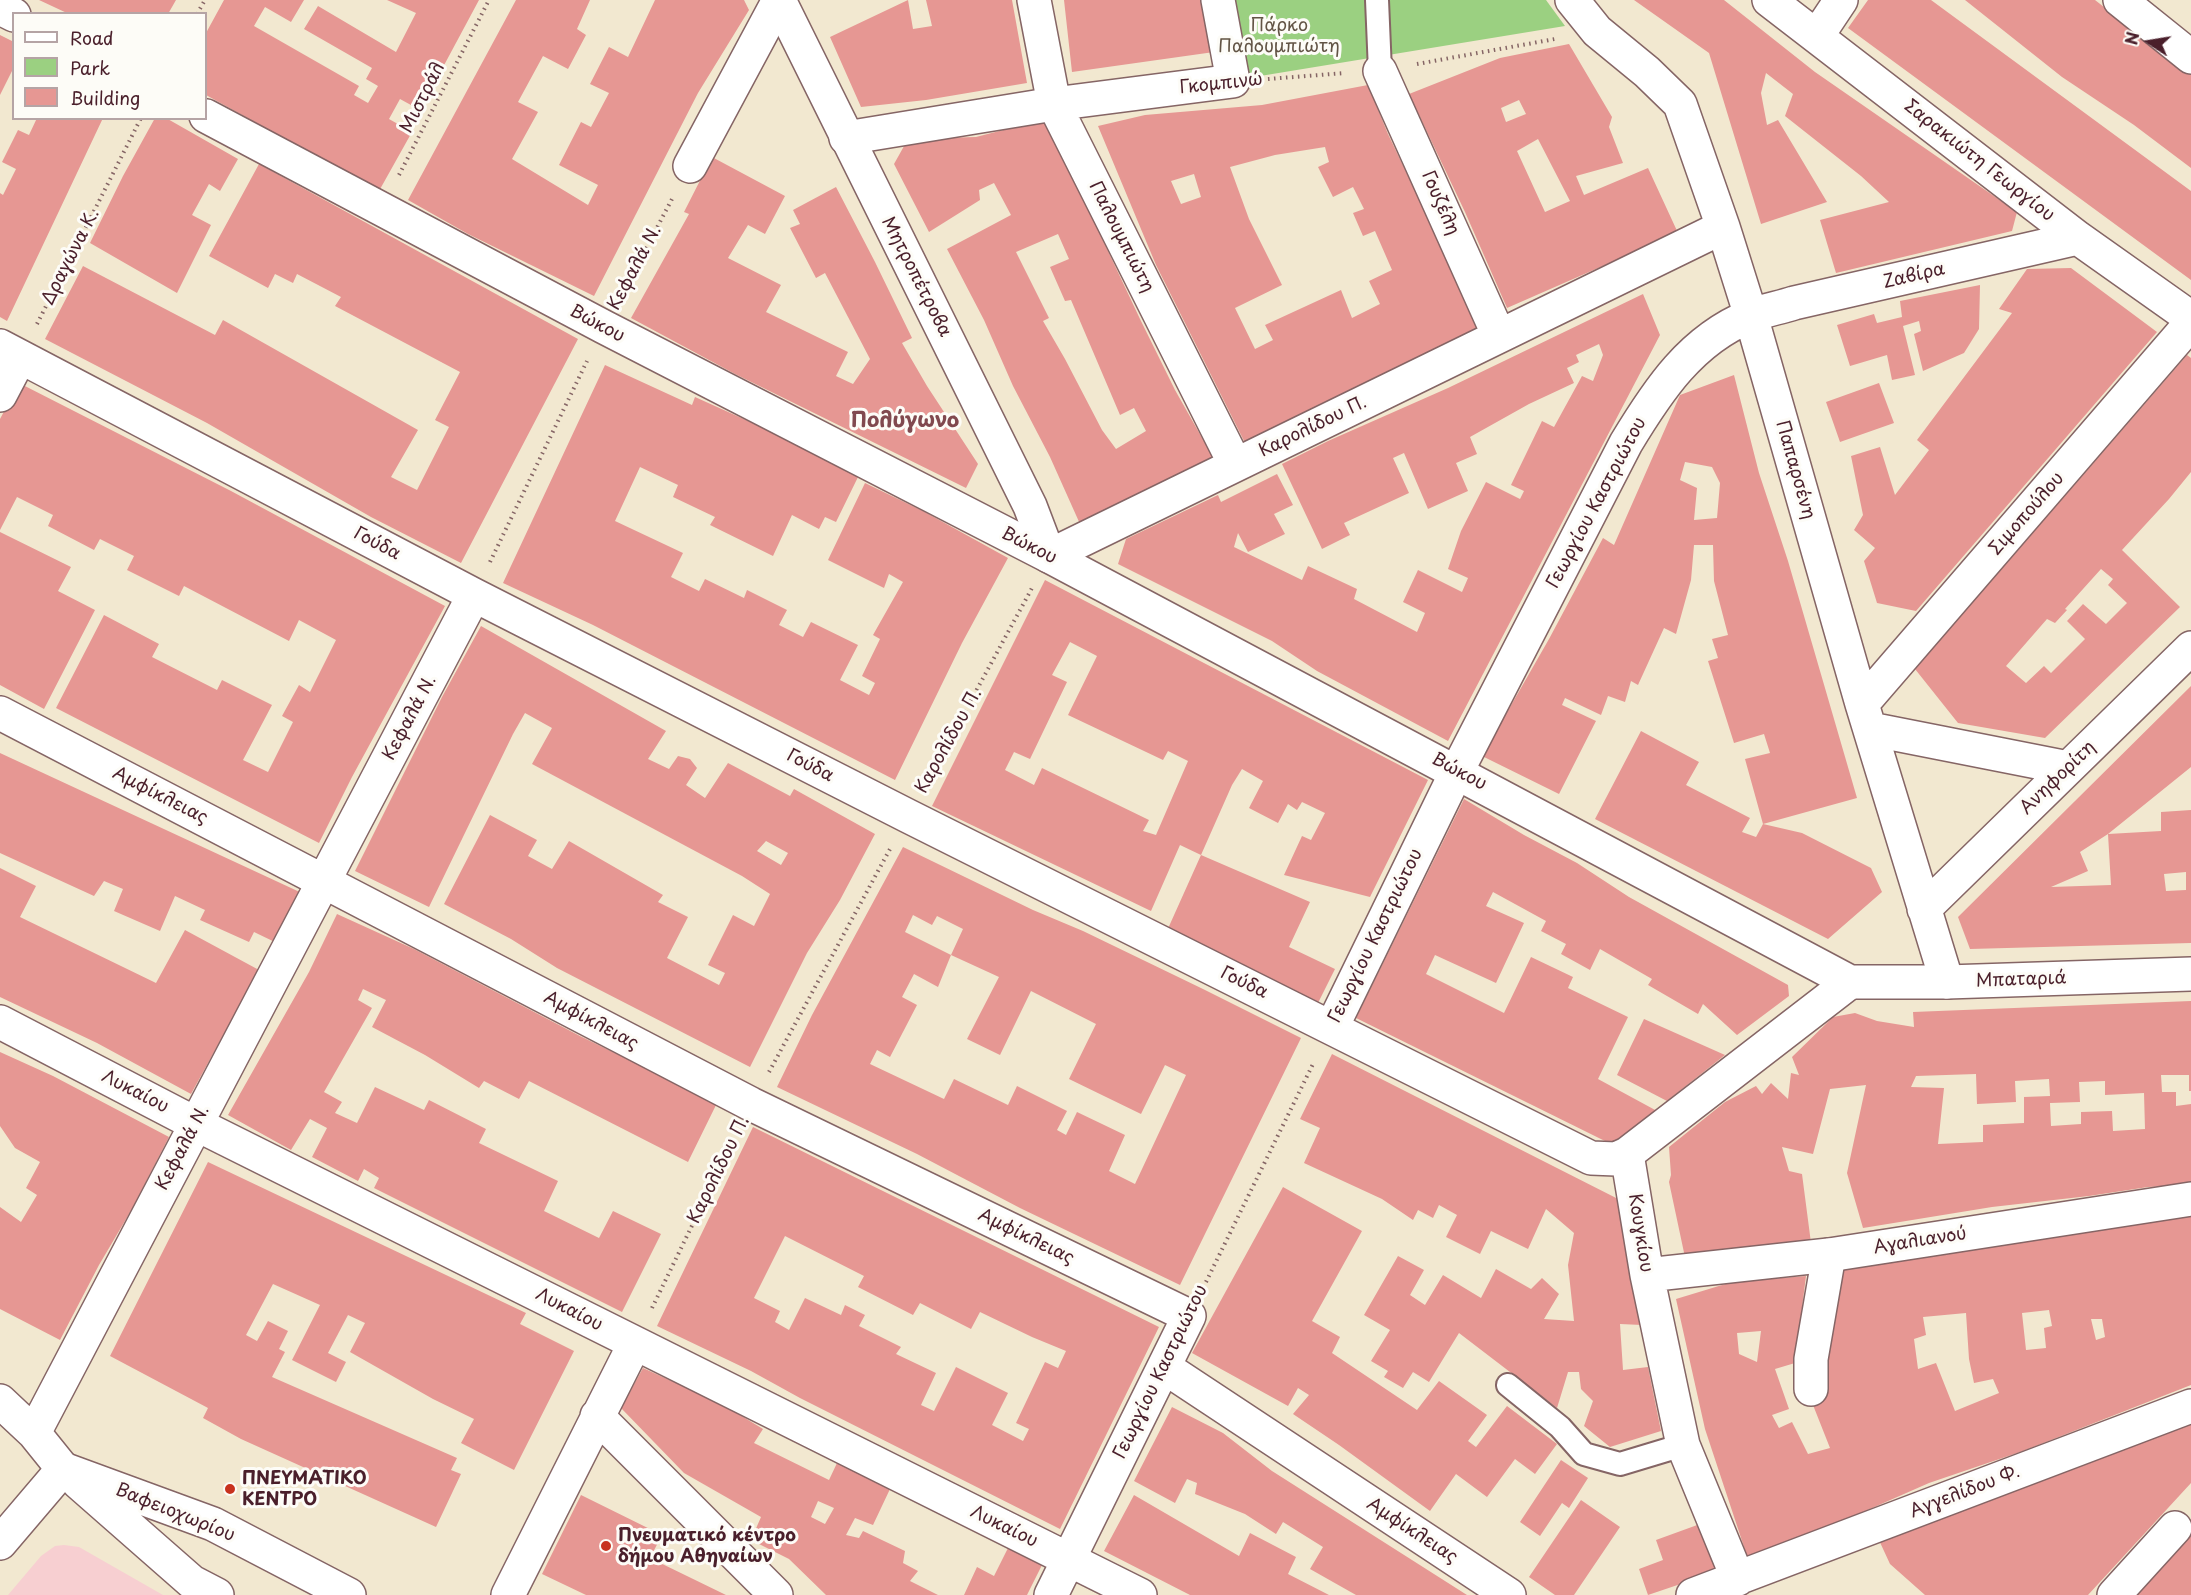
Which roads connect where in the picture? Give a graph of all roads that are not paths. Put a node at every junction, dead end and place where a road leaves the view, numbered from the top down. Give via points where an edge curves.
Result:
1 (779, 0) edge
2 (1034, 0) edge
3 (1218, 0) edge
4 (1377, 0) edge
5 (1572, 0) edge
6 (1769, 0) edge
7 (1841, 0) edge
8 (2120, 0) edge
9 (1817, 36) junction
10 (2191, 57) edge
11 (1380, 71) joint
12 (1054, 104) junction
13 (207, 117) edge
14 (846, 138) junction
15 (690, 166) road end
16 (1723, 227) junction
17 (2078, 238) junction
18 (1751, 316) junction
19 (2191, 318) edge
20 (2191, 323) edge
21 (1499, 336) junction
22 (10, 351) edge
23 (0, 395) edge
24 (1235, 464) junction
25 (1049, 556) junction
26 (474, 596) junction
27 (2191, 648) edge
28 (0, 713) edge
29 (1866, 717) junction
30 (2068, 768) junction
31 (1456, 771) junction
32 (325, 880) junction
33 (1924, 909) junction
34 (2191, 974) edge
35 (1850, 982) junction
36 (1947, 982) junction
37 (0, 1022) edge
38 (1332, 1027) junction
39 (196, 1124) junction
40 (1627, 1154) junction
41 (2191, 1199) edge
42 (1829, 1255) junction
43 (1647, 1275) junction
44 (1189, 1316) joint
45 (635, 1343) junction
46 (1164, 1367) junction
47 (1508, 1385) dead end
48 (1810, 1389) dead end
49 (0, 1401) edge
50 (2191, 1406) edge
51 (597, 1416) junction
52 (34, 1433) junction
53 (1683, 1445) junction
54 (63, 1469) junction
55 (2175, 1528) dead end
56 (0, 1543) edge
57 (1069, 1559) junction
58 (1738, 1579) junction
59 (217, 1595) edge
60 (349, 1595) edge
61 (508, 1595) edge
62 (776, 1595) edge
63 (1051, 1595) edge
64 (1140, 1595) edge
65 (1509, 1595) edge
66 (1693, 1595) edge
67 (2114, 1595) edge

1 - 14 street, Μητροπέτροβα
1 - 15 street
2 - 12 street, Παλουμπιώτη
3 - 12 street, Γκομπινώ via 1233,81
4 - 11 lane
5 - 16 street, Παπαρσένη via 1597,31 1680,104
6 - 9 street, Σαρακιώτη Γεωργίου
7 - 9 street
8 - 10 street
9 - 17 street, Σαρακιώτη Γεωργίου
11 - 21 street, Γουζέλη
12 - 14 street, Γκομπινώ
12 - 24 street, Παλουμπιώτη
13 - 25 street, Βώκου
14 - 25 street, Μητροπέτροβα via 1030,506
16 - 18 street, Παπαρσένη
16 - 21 street, Καρολίδου Π.
17 - 18 street, Ζαβίρα
17 - 19 street, Σαρακιώτη Γεωργίου
18 - 29 street, Παπαρσένη
18 - 31 street, Γεωργίου Καστριώτου via 1721,330 1687,357 1649,405
20 - 29 street, Σιμοπούλου
21 - 24 street, Καρολίδου Π.
22 - 23 street
22 - 26 street, Γούδα
24 - 25 street, Καρολίδου Π.
25 - 31 street, Βώκου
26 - 32 street, Κεφαλά Ν.
26 - 38 street, Γούδα
27 - 30 street, Ανηφορίτη
28 - 32 street, Αμφίκλειας
29 - 30 street
29 - 33 street, Παπαρσένη
30 - 33 street, Ανηφορίτη
31 - 35 street, Βώκου
31 - 38 street, Γεωργίου Καστριώτου
32 - 39 street, Κεφαλά Ν.
32 - 44 street, Αμφίκλειας via 751,1104
33 - 36 street, Παπαρσένη
34 - 36 street, Μπαταριά
35 - 36 street, Μπαταριά
35 - 40 street
37 - 39 street, Λυκαίου
38 - 40 street, Γούδα via 1591,1158 1616,1159
39 - 45 street, Λυκαίου
39 - 52 street, Κεφαλά Ν.
40 - 43 street, Κουγκίου
41 - 42 street, Αγαλιανού
42 - 43 street, Αγαλιανού
42 - 48 street via 1811,1359
43 - 53 street, Κουγκίου
44 - 46 street, Γεωργίου Καστριώτου
45 - 51 street
45 - 57 street, Λυκαίου
46 - 57 street, Γεωργίου Καστριώτου
46 - 65 street, Αμφίκλειας
47 - 53 lane via 1560,1426 1584,1454 1620,1464
49 - 52 street, Βαφειοχωρίου
50 - 58 street, Αγγελίδου Φ.
51 - 61 street
51 - 62 street
52 - 54 street, Βαφειοχωρίου
53 - 58 street, Κουγκίου
54 - 56 street
54 - 59 street, Βαφειοχωρίου via 192,1582
54 - 60 street, Βαφειοχωρίου via 213,1524
55 - 67 street
57 - 63 street, Γεωργίου Καστριώτου
57 - 64 street, Λυκαίου
58 - 66 street, Αγγελίδου Φ.

